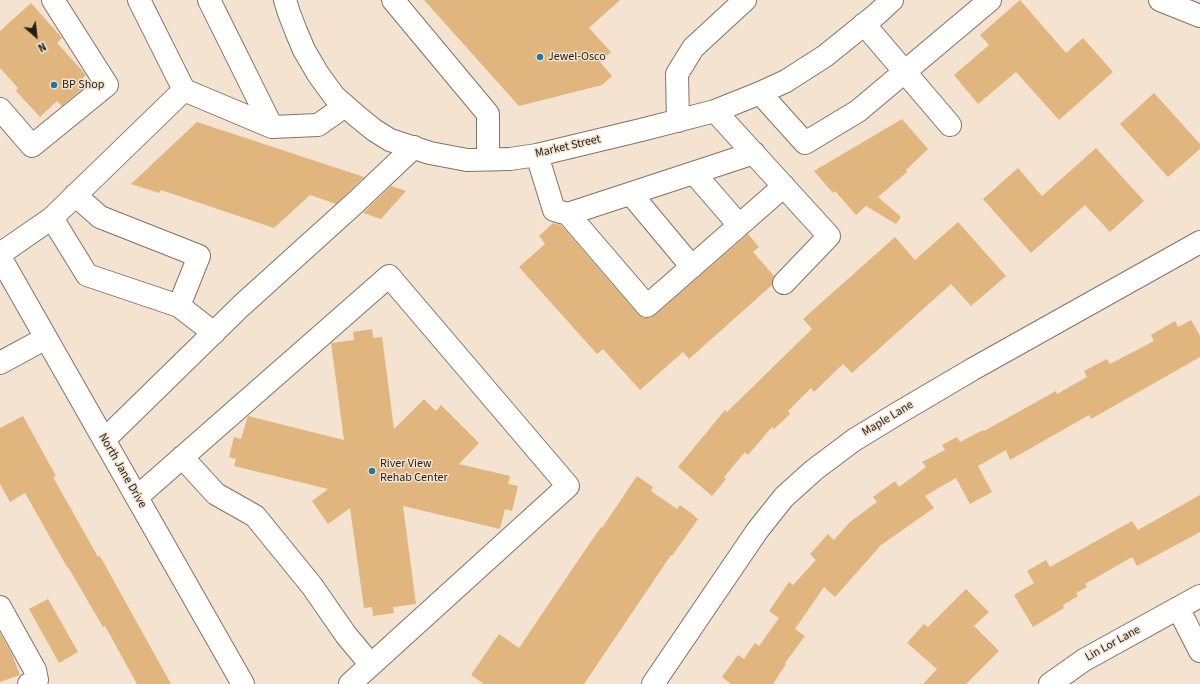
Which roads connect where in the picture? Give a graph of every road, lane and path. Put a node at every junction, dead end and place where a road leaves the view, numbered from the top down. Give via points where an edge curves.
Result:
1 (53, 0) edge
2 (139, 0) edge
3 (209, 0) edge
4 (286, 0) edge
5 (393, 0) edge
6 (746, 0) edge
7 (892, 0) edge
8 (990, 0) edge
9 (1160, 0) edge
10 (1200, 16) edge
11 (864, 24) junction
12 (904, 72) junction
13 (184, 90) junction
14 (760, 93) junction
15 (346, 106) junction
16 (0, 108) edge
17 (715, 111) junction
18 (678, 121) junction
19 (950, 125) dead end
20 (272, 127) junction
21 (414, 147) junction
22 (754, 153) junction
23 (537, 155) junction
24 (488, 159) junction
25 (694, 173) junction
26 (784, 186) junction
27 (631, 194) junction
28 (75, 195) junction
29 (568, 214) junction
30 (52, 218) junction
31 (739, 225) junction
32 (1200, 242) edge
33 (0, 254) edge
34 (0, 257) edge
35 (692, 267) junction
36 (784, 283) dead end
37 (179, 306) junction
38 (214, 333) junction
39 (46, 338) junction
40 (0, 363) edge
41 (104, 440) junction
42 (182, 457) junction
43 (137, 497) junction
44 (1200, 596) edge
45 (0, 607) edge
46 (1178, 608) junction
47 (1200, 651) edge
48 (371, 665) junction
49 (29, 684) edge
50 (243, 684) edge
51 (350, 684) edge
52 (653, 684) edge
53 (1050, 684) edge

1 - 16 street via 107,85 32,146
2 - 13 street
3 - 20 street
4 - 15 street, Market Street via 304,50 334,96
5 - 24 street via 488,114
6 - 18 street via 693,48 677,74
7 - 11 street, Market Street
8 - 12 street
9 - 10 street
11 - 12 street
11 - 14 street, Market Street via 825,56 786,81
12 - 14 street via 858,111 805,143
12 - 19 street
13 - 20 street
13 - 28 street
14 - 17 street, Market Street
15 - 20 street via 318,125
15 - 21 street, Market Street via 390,140
17 - 18 street, Market Street
17 - 22 street
18 - 23 street, Market Street
21 - 24 street, Market Street via 430,153 467,160
21 - 38 street
22 - 25 street
22 - 26 street
23 - 24 street, Market Street
23 - 29 street via 554,210
25 - 27 street
25 - 31 street
26 - 31 street
26 - 36 street via 829,236
27 - 29 street
27 - 35 street
28 - 30 street
28 - 37 street via 100,217 199,256
29 - 35 street via 647,306
30 - 33 street
30 - 37 street via 87,275
31 - 35 street
32 - 52 street, Maple Lane via 901,411 854,440 814,470 784,497 756,531
34 - 39 street, North Jane Drive
37 - 38 street
38 - 41 street
39 - 40 street
39 - 41 street, North Jane Drive
41 - 43 street, North Jane Drive
42 - 43 street
42 - 48 street via 216,494 255,516
42 - 48 street via 389,276 568,486
43 - 50 street, North Jane Drive
44 - 46 street, Lin Lor Lane
45 - 49 street via 35,670 37,680
46 - 47 street
46 - 53 street, Lin Lor Lane via 1084,660
48 - 51 street

